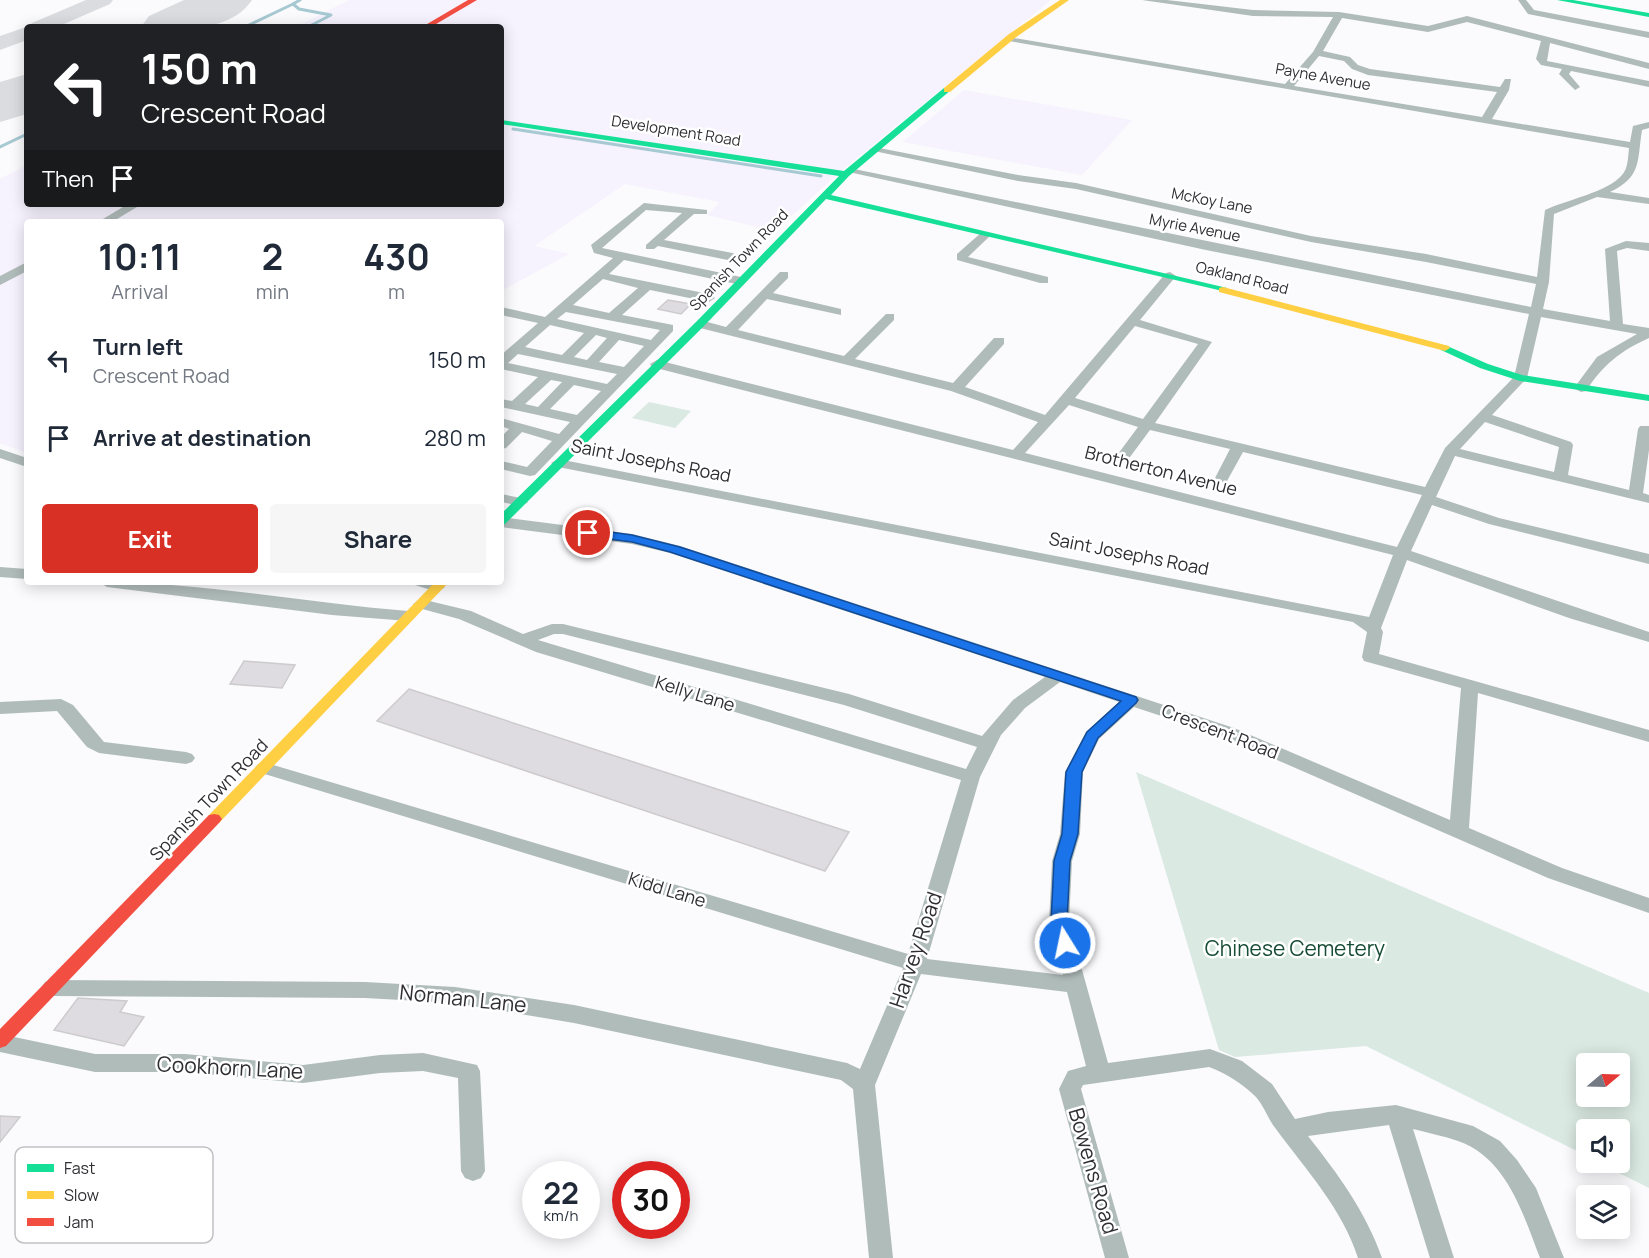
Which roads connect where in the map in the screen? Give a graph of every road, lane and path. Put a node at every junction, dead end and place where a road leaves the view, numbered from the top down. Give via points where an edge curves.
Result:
1 (473, 0) edge
2 (1054, 0) edge
3 (1065, 0) edge
4 (1146, 0) edge
5 (1522, 0) edge
6 (1561, 0) edge
7 (1578, 0) edge
8 (1649, 14) edge
9 (1339, 15) junction
10 (431, 24) edge
11 (1649, 35) edge
12 (1010, 38) junction
13 (1546, 40) junction
14 (1317, 53) junction
15 (1649, 66) edge
16 (1568, 68) junction
17 (1649, 84) edge
18 (1288, 86) junction
19 (1575, 87) dead end
20 (1486, 120) junction
21 (504, 122) edge
22 (1649, 125) edge
23 (1633, 146) junction
24 (874, 150) junction
25 (848, 172) junction
26 (1596, 194) junction
27 (824, 196) junction
28 (1649, 201) edge
29 (131, 207) edge
30 (109, 219) edge
31 (986, 234) junction
32 (655, 242) junction
33 (1649, 247) edge
34 (620, 258) junction
35 (636, 260) junction
36 (24, 268) edge
37 (784, 275) dead end
38 (599, 276) junction
39 (1170, 276) junction
40 (726, 279) junction
41 (1044, 280) dead end
42 (0, 281) edge
43 (741, 281) junction
44 (1544, 282) junction
45 (647, 286) junction
46 (764, 295) junction
47 (562, 307) junction
48 (504, 312) edge
49 (837, 312) dead end
50 (1536, 312) junction
51 (612, 317) junction
52 (890, 317) dead end
53 (545, 321) junction
54 (1131, 321) junction
55 (700, 324) junction
56 (1617, 326) junction
57 (593, 331) junction
58 (729, 331) junction
59 (1649, 333) edge
60 (616, 336) junction
61 (999, 341) dead end
62 (654, 344) junction
63 (514, 349) junction
64 (565, 359) junction
65 (504, 360) edge
66 (846, 361) junction
67 (504, 364) edge
68 (590, 364) junction
69 (657, 364) junction
70 (627, 372) junction
71 (548, 375) junction
72 (1520, 378) junction
73 (572, 380) junction
74 (957, 388) junction
75 (1581, 388) junction
76 (610, 389) junction
77 (1649, 398) edge
78 (1066, 400) junction
79 (508, 404) edge
80 (541, 411) junction
81 (1483, 417) junction
82 (580, 420) junction
83 (1048, 421) junction
84 (504, 423) edge
85 (1147, 425) junction
86 (519, 427) junction
87 (1645, 429) dead end
88 (562, 439) junction
89 (504, 442) edge
90 (1238, 448) junction
91 (1450, 451) junction
92 (1125, 454) dead end
93 (1016, 455) junction
94 (14, 458) edge
95 (558, 463) junction
96 (504, 466) edge
97 (0, 467) edge
98 (1222, 478) dead end
99 (1560, 478) junction
100 (1428, 496) junction
101 (1642, 498) edge
102 (504, 499) edge
103 (521, 502) junction
104 (504, 519) edge
105 (504, 522) edge
106 (1402, 553) junction
107 (1649, 559) edge
108 (0, 572) edge
109 (24, 574) edge
110 (131, 585) edge
111 (440, 585) edge
112 (421, 604) junction
113 (408, 616) junction
114 (1373, 628) junction
115 (1649, 637) edge
116 (522, 640) junction
117 (1059, 675) junction
118 (1470, 685) junction
119 (1131, 700) junction
120 (0, 708) edge
121 (1649, 736) edge
122 (987, 744) junction
123 (186, 758) dead end
124 (264, 768) junction
125 (971, 777) junction
126 (1459, 832) junction
127 (1649, 906) edge
128 (915, 964) junction
129 (1076, 985) junction
130 (52, 988) junction
131 (0, 1042) edge
132 (1099, 1072) junction
133 (864, 1084) junction
134 (1396, 1115) junction
135 (1290, 1130) junction
136 (473, 1171) dead end
137 (881, 1258) edge
138 (1117, 1258) edge
139 (1370, 1258) edge
140 (1442, 1258) edge
141 (1552, 1258) edge

1 - 10 main road
2 - 12 main road, Spanish Town Road
3 - 12 main road, Spanish Town Road
4 - 9 street via 1253,13
5 - 11 street via 1531,12
6 - 8 main road
7 - 8 main road
9 - 13 street via 1428,30 1467,19
9 - 14 street
12 - 18 street, Payne Avenue
12 - 24 main road, Spanish Town Road
13 - 15 street
13 - 16 street via 1540,61
14 - 18 street
14 - 20 street via 1347,59 1355,68 1368,72 1507,85
16 - 17 street
16 - 19 street via 1564,74
18 - 20 street, Payne Avenue
20 - 23 street, Payne Avenue
21 - 25 main road, Development Road
22 - 23 street via 1637,128
23 - 26 street via 1629,174
24 - 25 main road, Spanish Town Road
24 - 44 street, McKoy Lane via 1076,186 1311,239
25 - 27 main road, Spanish Town Road
25 - 50 street, Myrie Avenue
26 - 28 street
26 - 44 street via 1550,212
27 - 31 main road, Oakland Road
27 - 43 main road, Spanish Town Road
29 - 30 street
31 - 39 main road, Oakland Road
31 - 41 street via 961,257
32 - 34 street via 697,211 641,208 597,244 598,251
32 - 35 street
32 - 40 street via 746,256
33 - 56 street via 1626,244 1611,249
34 - 35 street
34 - 38 street
35 - 40 street
36 - 42 street
37 - 46 street
38 - 45 street
38 - 47 street
39 - 54 street
39 - 72 main road, Oakland Road via 1438,345
40 - 43 street
40 - 45 street via 707,301
43 - 55 main road, Spanish Town Road
44 - 50 street
45 - 51 street
46 - 49 street
46 - 58 street
47 - 51 street
47 - 53 street
48 - 53 street
50 - 56 street, Myrie Avenue
50 - 72 street
51 - 62 street via 669,328
52 - 66 street
53 - 57 street
53 - 63 street
54 - 78 street
54 - 85 street via 1206,342
55 - 58 street
55 - 69 main road, Spanish Town Road
56 - 59 street, Myrie Avenue
57 - 60 street
57 - 64 street
58 - 66 street
59 - 75 street via 1613,348 1593,366
60 - 62 street
60 - 68 street
61 - 74 street
62 - 70 street
63 - 64 street
63 - 65 street
64 - 68 street
66 - 74 street
67 - 71 street
68 - 70 street
69 - 93 street, Brotherton Avenue
69 - 95 main road, Spanish Town Road
70 - 76 street
71 - 73 street
71 - 79 street
72 - 75 main road, Oakland Road
72 - 81 street
73 - 76 street
73 - 80 street
74 - 83 street
75 - 77 main road, Oakland Road
76 - 82 street
78 - 83 street
78 - 85 street
79 - 80 street
80 - 82 street
81 - 91 street
81 - 99 street via 1566,445
82 - 88 street
83 - 93 street
84 - 86 street
85 - 90 street
85 - 92 street
86 - 88 street
86 - 89 street
87 - 101 street
88 - 96 street via 530,472
90 - 98 street
90 - 100 street
91 - 99 street
91 - 100 street
93 - 106 street, Brotherton Avenue
94 - 97 street
95 - 103 main road, Spanish Town Road
95 - 114 street, Saint Josephs Road via 1358,618
99 - 101 street
100 - 106 street
100 - 107 street via 1494,521
102 - 103 street
103 - 104 main road, Spanish Town Road
105 - 117 street, Crescent Road via 632,538 675,549
106 - 114 street
106 - 115 street, Brotherton Avenue
108 - 109 street
110 - 113 street
111 - 112 main road, Spanish Town Road
112 - 113 main road, Spanish Town Road
112 - 116 street, Kelly Lane via 465,615
113 - 124 main road, Spanish Town Road
114 - 118 street via 1370,657
116 - 122 street via 563,628 849,700
116 - 125 street, Kelly Lane
117 - 119 street, Crescent Road
117 - 122 street, Harvey Road via 1019,704
118 - 121 street
118 - 126 street
119 - 126 street, Crescent Road via 1228,732
119 - 129 street via 1092,736 1074,772 1070,834 1062,861 1059,922
120 - 123 street via 61,705 99,747
122 - 125 street, Harvey Road
124 - 128 street, Kidd Lane
124 - 130 main road, Spanish Town Road
125 - 128 street, Harvey Road
126 - 127 street, Crescent Road via 1555,873
128 - 129 street, Kidd Lane
128 - 133 street, Harvey Road
129 - 132 street
130 - 131 main road, Spanish Town Road
130 - 133 street, Norman Lane via 365,990 455,995 520,1003 708,1041 847,1072
131 - 136 street, Cookhorn Lane via 95,1063 185,1063 303,1074 423,1062 469,1071
132 - 135 street via 1210,1058 1234,1067 1264,1091
132 - 138 street, Bowens Road via 1076,1077 1070,1089
133 - 137 street, Harvey Road
134 - 135 street
134 - 140 street
134 - 141 street via 1465,1133 1492,1148 1528,1195
135 - 139 street via 1331,1182 1362,1234

